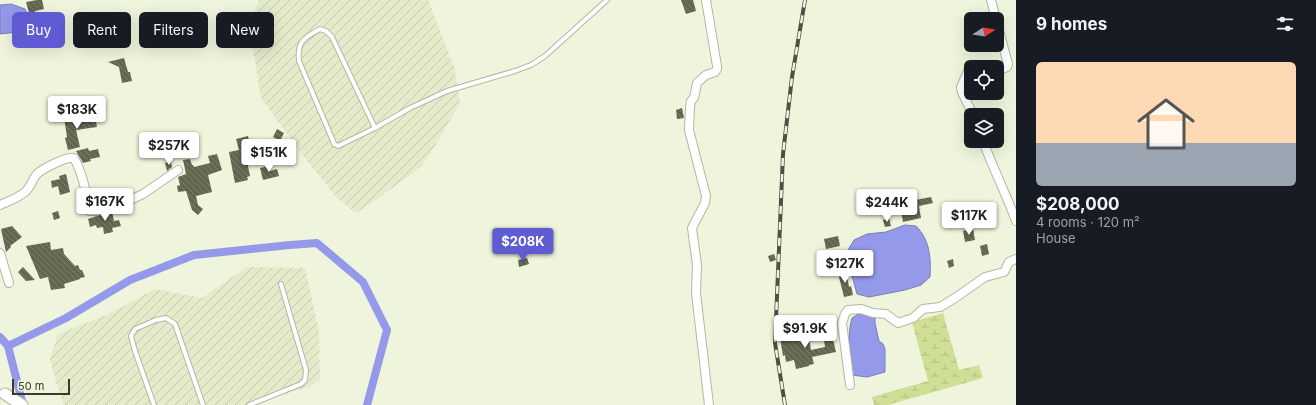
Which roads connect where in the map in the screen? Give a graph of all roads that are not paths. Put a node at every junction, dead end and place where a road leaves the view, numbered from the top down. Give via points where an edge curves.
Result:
1 (607, 0) edge
2 (706, 0) edge
3 (991, 0) edge
4 (994, 12) edge
5 (1004, 49) edge
6 (1004, 68) edge
7 (964, 80) edge
8 (964, 96) edge
9 (376, 128) junction
10 (985, 148) edge
11 (178, 170) dead end
12 (0, 205) edge
13 (1016, 221) edge
14 (0, 253) edge
15 (1016, 259) edge
16 (9, 283) dead end
17 (281, 284) dead end
18 (850, 384) dead end
19 (2, 393) edge
20 (22, 405) edge
21 (154, 405) edge
22 (204, 405) edge
23 (250, 405) edge
24 (709, 405) edge

1 - 9 lane via 545,56 531,65 447,92 410,108
2 - 24 street via 717,66 715,72 706,75 697,83 694,98 690,103 689,130 706,196 692,228 697,265 696,294
3 - 4 street
5 - 6 street via 1008,64
7 - 8 street via 961,87
9 - 9 lane via 338,146 334,144 299,61 300,44 306,37 320,29 332,37
10 - 13 street
11 - 12 street via 138,196 97,211 90,211 79,169 74,158 70,157 37,174 27,191
14 - 16 street
15 - 18 street via 1009,262 1004,272 986,277 940,307 924,309 913,318 898,322 886,314 861,309 848,310 842,323
17 - 23 lane via 306,370 305,380
19 - 20 street
21 - 22 lane via 131,336 135,329 166,318 175,324

